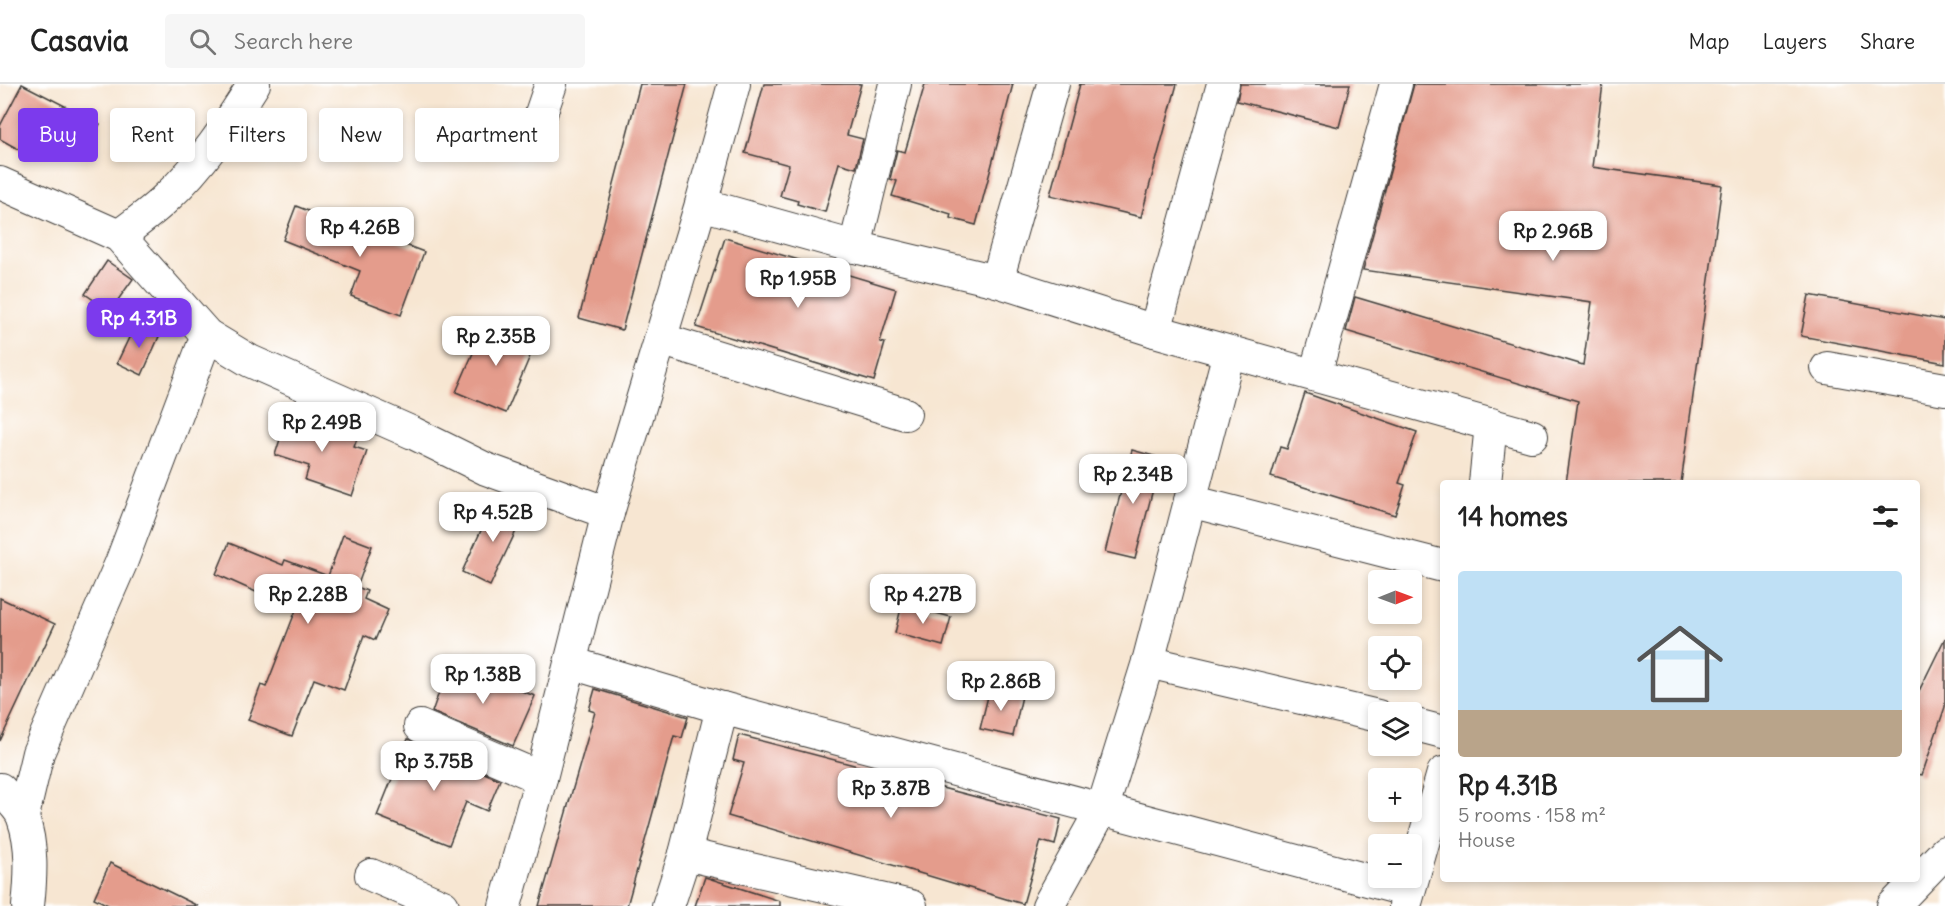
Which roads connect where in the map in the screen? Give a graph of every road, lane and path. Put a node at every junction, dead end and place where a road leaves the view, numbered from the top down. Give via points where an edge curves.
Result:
1 (254, 84) edge
2 (551, 84) edge
3 (734, 84) edge
4 (895, 84) edge
5 (1053, 84) edge
6 (1223, 84) edge
7 (1396, 84) edge
8 (543, 108) edge
9 (0, 183) edge
10 (701, 204) junction
11 (119, 236) junction
12 (855, 247) junction
13 (997, 281) junction
14 (1155, 331) junction
15 (207, 335) junction
16 (660, 339) junction
17 (1229, 352) junction
18 (1827, 368) dead end
19 (1314, 375) junction
20 (1945, 389) edge
21 (905, 414) dead end
22 (1491, 424) junction
23 (1532, 436) dead end
24 (1485, 480) edge
25 (1190, 501) junction
26 (608, 513) junction
27 (1440, 565) edge
28 (1148, 662) junction
29 (571, 663) junction
30 (722, 708) junction
31 (1368, 714) edge
32 (420, 726) dead end
33 (1422, 727) edge
34 (1440, 731) edge
35 (541, 778) junction
36 (1440, 783) edge
37 (0, 789) edge
38 (1102, 807) junction
39 (23, 816) junction
40 (1945, 852) edge
41 (685, 854) junction
42 (371, 875) dead end
43 (1920, 878) edge
44 (1916, 882) edge
45 (1407, 899) edge
46 (28, 906) edge
47 (443, 906) edge
48 (505, 906) edge
49 (668, 906) edge
50 (911, 906) edge
51 (1048, 906) edge
52 (1893, 906) edge

1 - 11 street via 195,168 166,199
2 - 8 street
3 - 10 street
4 - 12 street
5 - 13 street
6 - 14 street
7 - 19 street
9 - 11 street
10 - 12 street
10 - 16 street
11 - 15 street
12 - 13 street
13 - 14 street
14 - 17 street
15 - 26 street via 250,361 486,469
15 - 39 street via 121,563 38,753
16 - 21 street
16 - 26 street
17 - 19 street
17 - 25 street
18 - 20 street
19 - 22 street
22 - 23 street
22 - 24 street
25 - 27 street
25 - 28 street
26 - 29 street
28 - 31 street
28 - 38 street
29 - 30 street
29 - 35 street
30 - 38 street
30 - 41 street
32 - 35 street
33 - 34 street
35 - 48 street
36 - 45 street
37 - 39 street
38 - 45 street
38 - 51 street
39 - 46 street via 31,881
40 - 43 street
41 - 49 street
41 - 50 street
42 - 47 street
44 - 52 street

